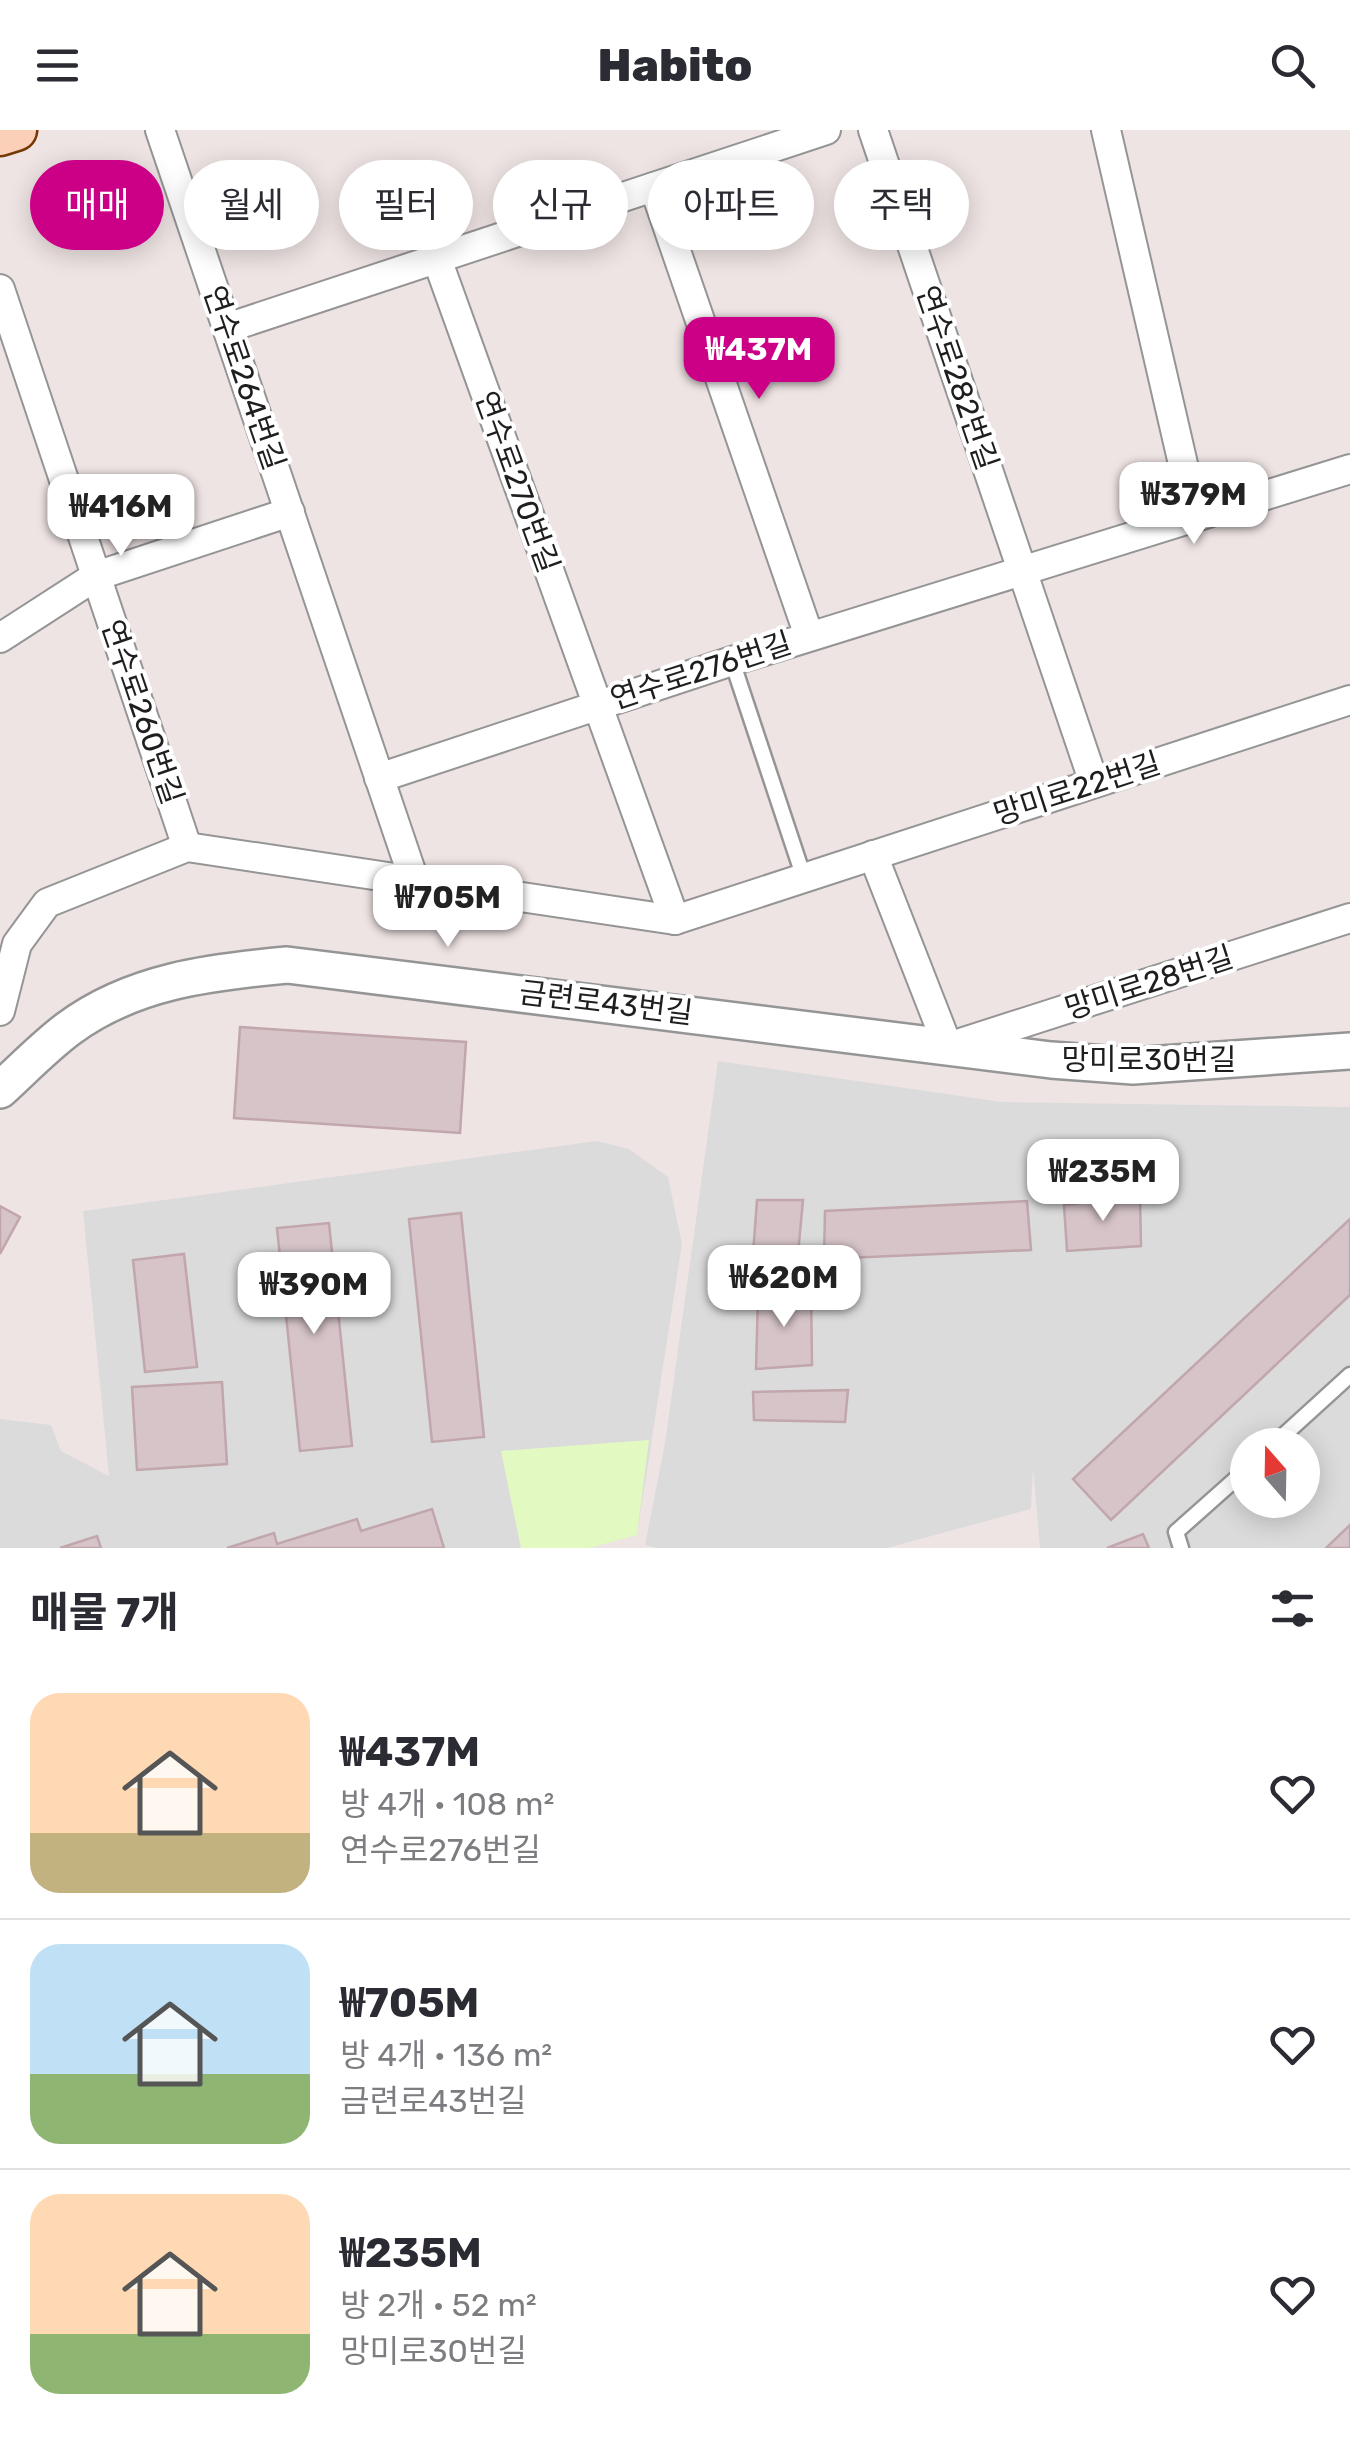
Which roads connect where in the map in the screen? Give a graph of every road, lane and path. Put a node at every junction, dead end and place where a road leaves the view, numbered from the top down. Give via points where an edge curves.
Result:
1 (16, 130) edge
2 (160, 130) edge
3 (826, 130) edge
4 (872, 130) edge
5 (1106, 130) edge
6 (0, 136) edge
7 (735, 160) edge
8 (648, 189) edge
9 (676, 250) edge
10 (437, 259) junction
11 (0, 289) edge
12 (227, 328) junction
13 (1350, 469) edge
14 (290, 512) junction
15 (1195, 516) junction
16 (1022, 570) junction
17 (96, 576) junction
18 (809, 636) junction
19 (0, 638) edge
20 (732, 661) junction
21 (1350, 700) edge
22 (597, 704) junction
23 (379, 778) junction
24 (1094, 783) junction
25 (187, 847) junction
26 (874, 855) junction
27 (804, 878) junction
28 (415, 883) junction
29 (1350, 918) edge
30 (675, 920) junction
31 (0, 1011) edge
32 (948, 1047) junction
33 (1350, 1050) edge
34 (0, 1090) edge
35 (1350, 1376) edge
36 (1292, 1428) edge
37 (1230, 1484) edge
38 (1181, 1548) edge

1 - 6 main road
2 - 12 street, 연수로264번길
3 - 7 street
4 - 16 street, 연수로282번길
5 - 15 street
8 - 10 street
9 - 18 street, 연수로276번길
10 - 12 street
10 - 22 street, 연수로270번길
11 - 17 street, 연수로260번길
12 - 14 street, 연수로264번길
13 - 15 street
14 - 17 street
14 - 23 street, 연수로264번길
15 - 16 street
16 - 18 street
16 - 24 street, 연수로282번길
17 - 19 street, 연수로260번길
17 - 25 street, 연수로260번길
18 - 20 street, 연수로276번길
20 - 22 street, 연수로276번길
20 - 27 lane
21 - 24 street, 망미로22번길
22 - 23 street
22 - 30 street, 연수로270번길
23 - 28 street, 연수로264번길
24 - 26 street, 망미로22번길
25 - 28 street, 망미로22번길
25 - 31 street via 47,904 17,944
26 - 27 street, 망미로22번길
26 - 32 street
27 - 30 street, 망미로22번길
28 - 30 street, 망미로22번길
29 - 32 street, 망미로28번길
32 - 33 street, 망미로30번길 via 1132,1066
32 - 34 street, 금련로43번길 via 286,965 199,974 130,995 70,1028
35 - 36 lane
37 - 38 lane via 1176,1532

